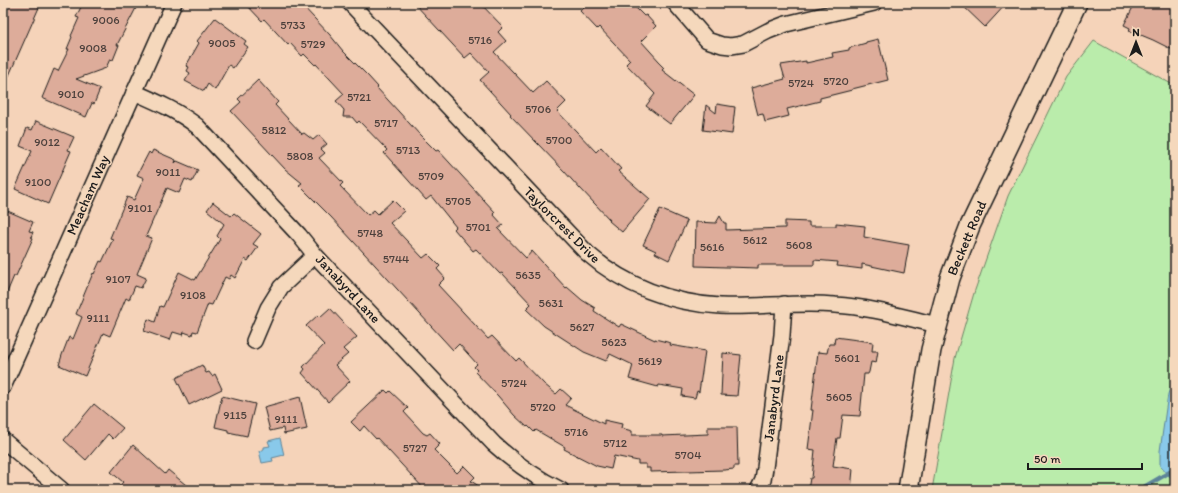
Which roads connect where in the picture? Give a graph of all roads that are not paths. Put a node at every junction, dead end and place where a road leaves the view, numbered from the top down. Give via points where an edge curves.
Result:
1 (174, 3) edge
2 (350, 3) edge
3 (675, 3) edge
4 (874, 3) edge
5 (1077, 3) edge
6 (134, 92) junction
7 (315, 255) junction
8 (784, 304) junction
9 (937, 325) junction
10 (254, 341) dead end
11 (3, 387) edge
12 (3, 440) edge
13 (62, 490) edge
14 (561, 490) edge
15 (758, 490) edge
16 (908, 490) edge

1 - 6 street, Meacham Way
2 - 8 street, Taylorcrest Drive via 556,222 609,271 647,291 678,300 721,306
3 - 4 street via 707,40 731,46 743,44 786,24
5 - 9 street, Beckett Road via 970,226 950,278
6 - 7 street, Janabyrd Lane via 172,109 197,126
6 - 11 street, Meacham Way
7 - 10 street via 281,287 268,308
7 - 14 street, Janabyrd Lane via 494,444 524,470
8 - 9 street, Taylorcrest Drive via 852,306
8 - 15 street, Janabyrd Lane via 763,480
9 - 16 street, Beckett Road
12 - 13 street

